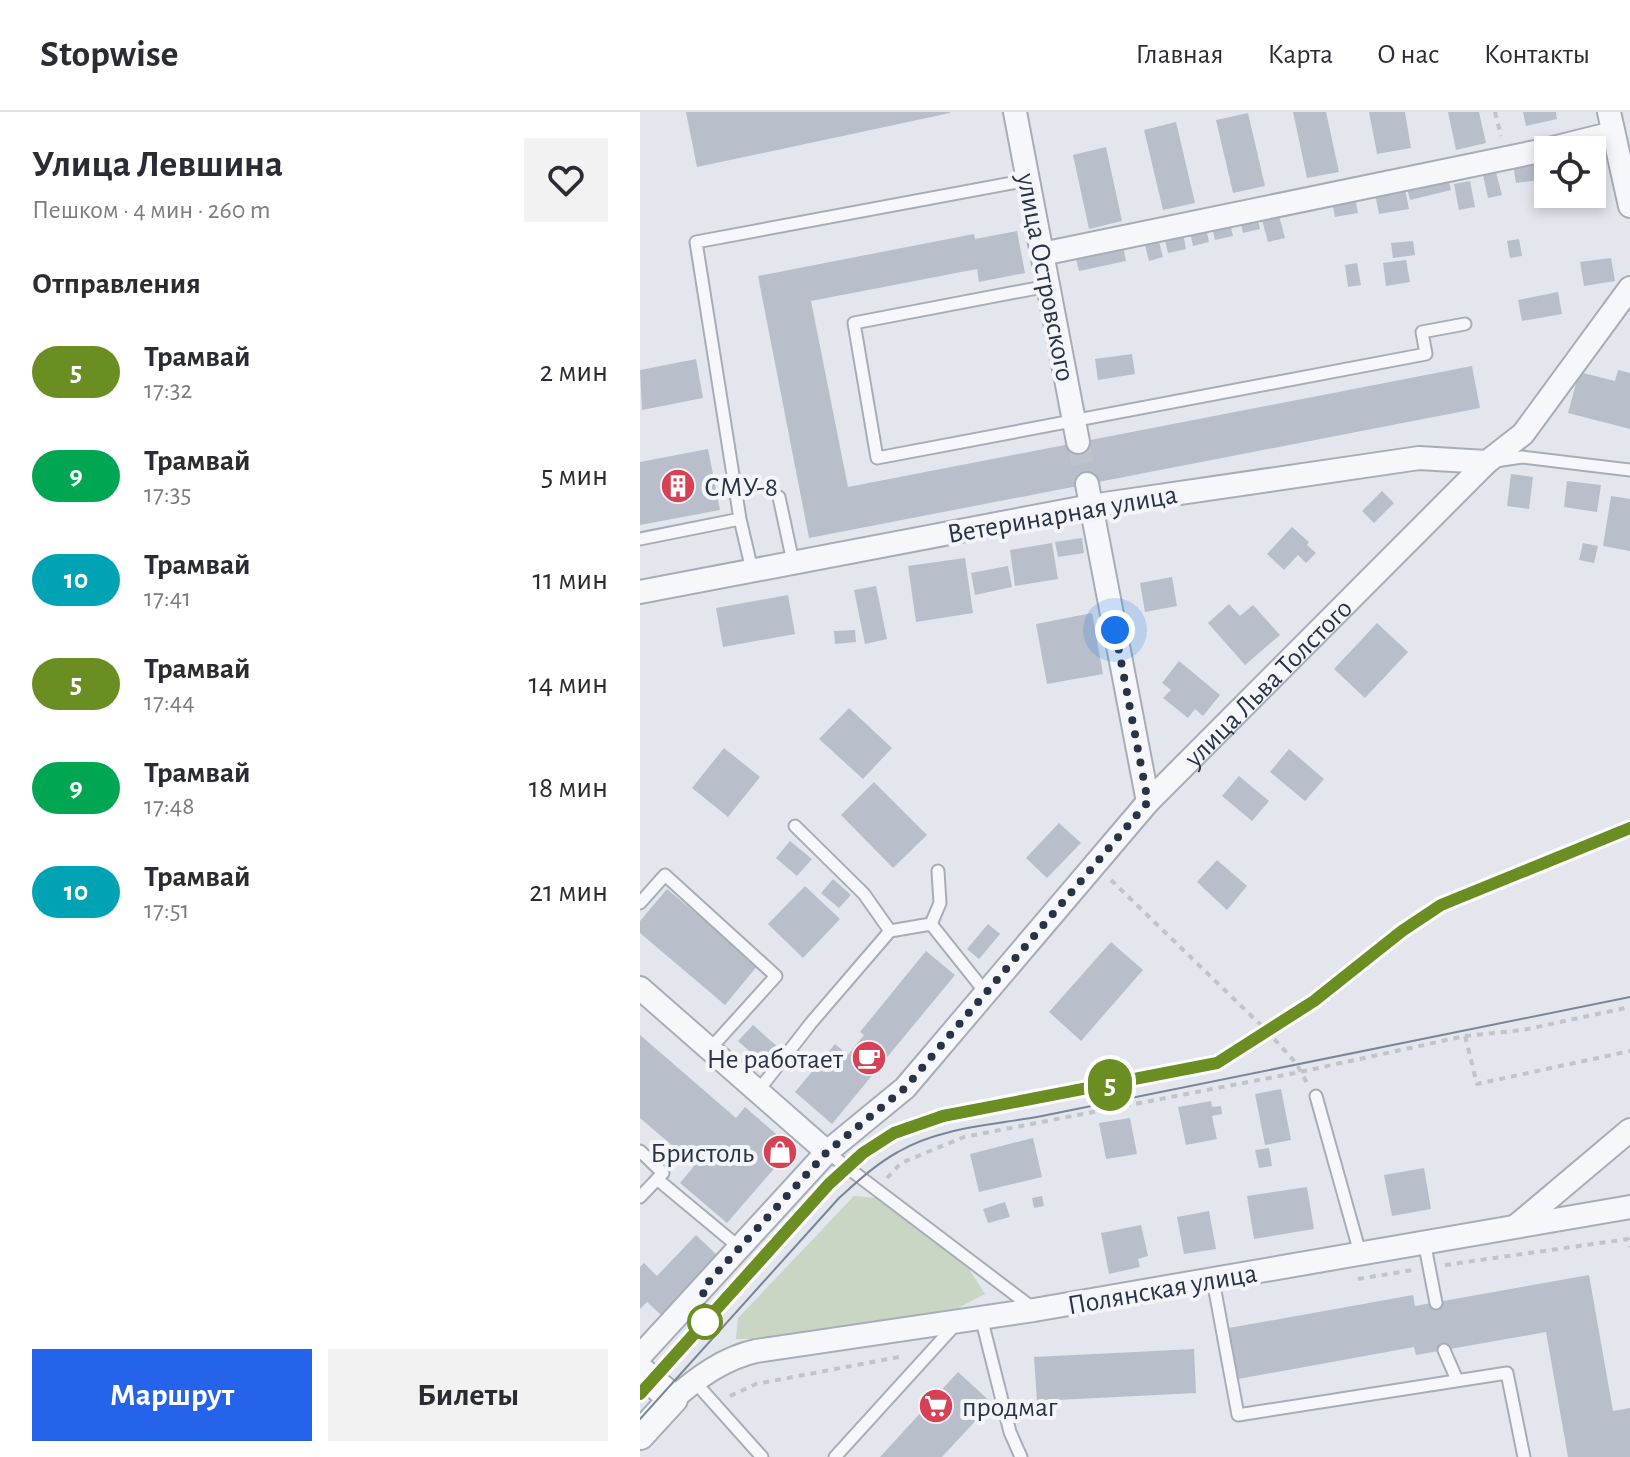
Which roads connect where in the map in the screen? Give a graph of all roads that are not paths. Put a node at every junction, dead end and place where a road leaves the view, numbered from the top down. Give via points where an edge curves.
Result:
1 (1021, 113) edge
2 (1611, 122) edge
3 (1028, 180) junction
4 (1630, 206) edge
5 (1042, 254) junction
6 (1048, 286) junction
7 (1630, 288) edge
8 (1465, 324) dead end
9 (1076, 432) junction
10 (1487, 462) junction
11 (1630, 470) edge
12 (1089, 495) junction
13 (779, 497) dead end
14 (740, 519) junction
15 (640, 539) edge
16 (793, 562) junction
17 (752, 570) junction
18 (640, 592) edge
19 (1148, 802) junction
20 (795, 826) dead end
21 (938, 871) dead end
22 (640, 903) edge
23 (931, 924) junction
24 (890, 931) junction
25 (640, 988) edge
26 (986, 993) junction
27 (710, 1049) junction
28 (758, 1091) junction
29 (1316, 1096) road end
30 (1630, 1130) edge
31 (640, 1151) edge
32 (827, 1152) junction
33 (657, 1179) junction
34 (640, 1197) edge
35 (1630, 1207) edge
36 (1515, 1226) junction
37 (1424, 1241) junction
38 (740, 1248) junction
39 (1360, 1253) junction
40 (1213, 1280) junction
41 (1436, 1303) dead end
42 (1034, 1310) junction
43 (970, 1319) junction
44 (1444, 1350) dead end
45 (640, 1356) edge
46 (640, 1371) edge
47 (1457, 1380) junction
48 (684, 1390) junction
49 (640, 1435) edge
50 (762, 1457) edge
51 (835, 1457) edge
52 (1021, 1457) edge
53 (1524, 1457) edge

1 - 3 street, улица Островского
2 - 4 street
2 - 5 street via 1545,150
3 - 5 street, улица Островского
3 - 14 lane via 696,242
5 - 6 street, улица Островского
6 - 9 street, улица Островского
6 - 9 lane via 854,323 877,458
7 - 10 street, улица Льва Толстого via 1523,434
8 - 9 lane via 1422,332 1426,354
10 - 11 lane via 1522,457
10 - 12 street, Ветеринарная улица via 1419,458
10 - 19 street, улица Льва Толстого
12 - 16 street, Ветеринарная улица
12 - 19 street
13 - 16 lane
14 - 15 lane
14 - 17 lane
16 - 17 street, Ветеринарная улица
17 - 18 street, Ветеринарная улица
19 - 26 street, улица Льва Толстого
20 - 24 lane via 864,894
21 - 23 lane via 940,903
22 - 27 lane via 665,875 776,976
23 - 24 lane
23 - 26 lane
24 - 28 lane
25 - 27 street
26 - 32 street, улица Льва Толстого via 905,1088
27 - 28 street
28 - 32 street
29 - 39 lane
30 - 36 street
31 - 33 lane via 663,1173
32 - 38 street, улица Льва Толстого
32 - 42 lane
33 - 34 lane
33 - 38 lane
35 - 36 street, Полянская улица
36 - 37 street, Полянская улица
37 - 39 street, Полянская улица
37 - 41 lane
38 - 45 street, улица Льва Толстого
39 - 40 street, Полянская улица
40 - 42 street, Полянская улица
40 - 47 lane via 1238,1415
42 - 43 street, Полянская улица
43 - 48 street, Полянская улица via 737,1355
43 - 51 lane via 932,1350
43 - 52 lane
44 - 47 lane
46 - 48 street
47 - 53 lane via 1507,1373
48 - 49 street
48 - 50 lane via 714,1403

